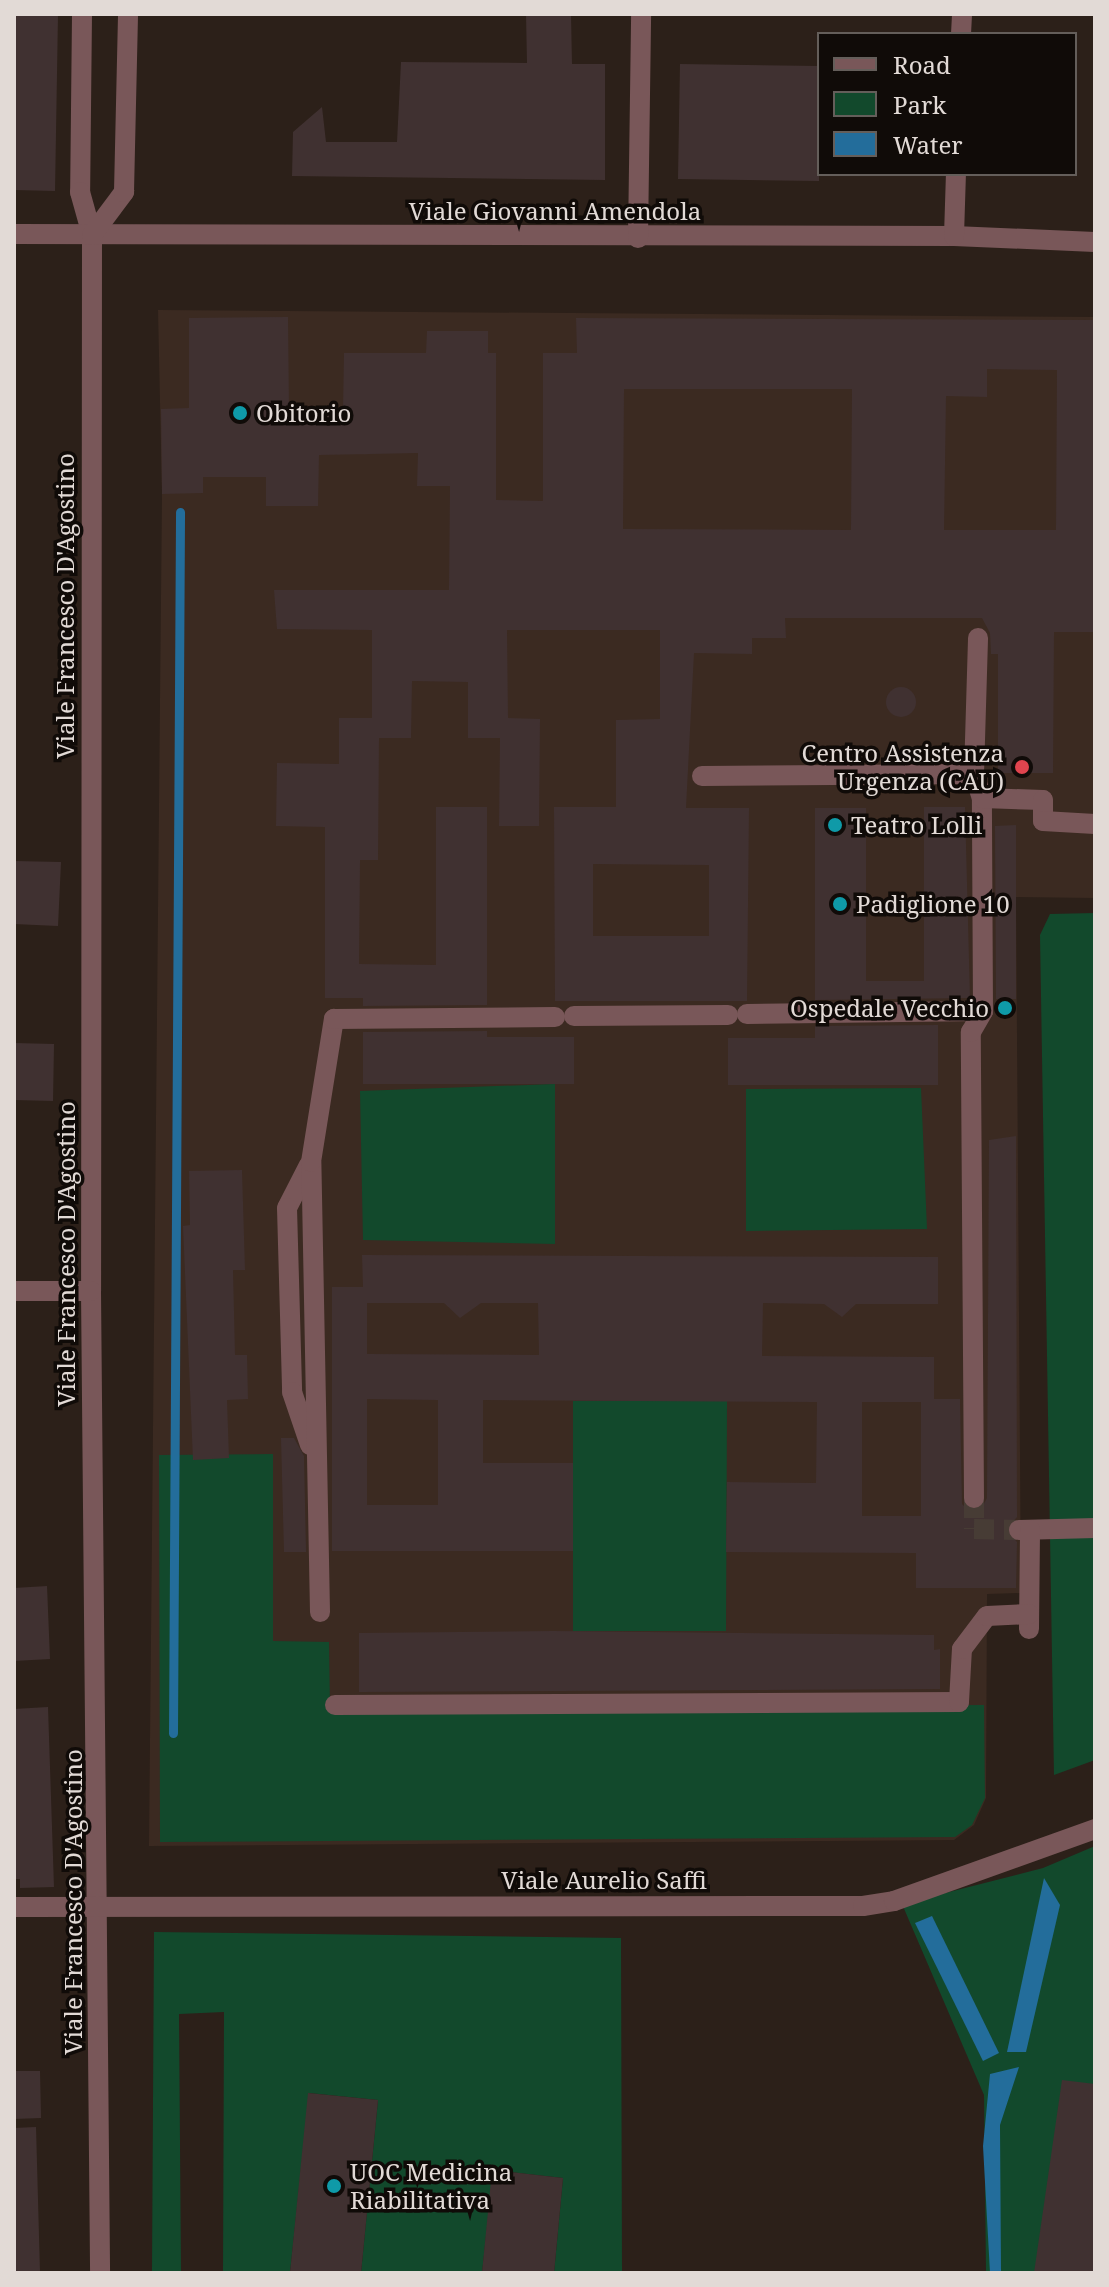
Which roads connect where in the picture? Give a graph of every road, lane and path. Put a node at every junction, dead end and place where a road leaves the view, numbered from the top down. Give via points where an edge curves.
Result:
1 (82, 14) edge
2 (128, 14) edge
3 (641, 14) edge
4 (956, 176) edge
5 (14, 234) edge
6 (92, 235) junction
7 (954, 236) junction
8 (638, 238) junction
9 (1095, 242) edge
10 (978, 638) dead end
11 (974, 774) junction
12 (702, 776) dead end
13 (982, 798) junction
14 (1095, 824) edge
15 (983, 1011) junction
16 (14, 1291) edge
17 (91, 1291) junction
18 (974, 1498) tunnel mouth
19 (1095, 1528) edge
20 (320, 1612) dead end
21 (335, 1705) dead end
22 (1095, 1829) edge
23 (99, 1905) junction
24 (14, 1907) edge
25 (100, 2273) edge

1 - 6 street, Viale Francesco D'Agostino via 80,192
2 - 6 street via 124,192
3 - 8 street
4 - 7 street
5 - 6 street, Viale Giovanni Amendola
6 - 8 street, Viale Giovanni Amendola
6 - 17 street, Viale Francesco D'Agostino
7 - 8 street, Viale Giovanni Amendola
7 - 9 street, Viale Giovanni Amendola
10 - 11 street
11 - 12 street
11 - 13 street
13 - 14 street via 1043,800 1043,821
13 - 15 street
15 - 18 street via 971,1032
15 - 20 street via 334,1019 311,1162 287,1208 292,1392 317,1463
16 - 17 street
17 - 23 street, Viale Francesco D'Agostino
19 - 21 street via 1023,1530 1029,1622 987,1616 962,1649 959,1702
22 - 23 street, Viale Aurelio Saffi via 894,1901 863,1906
23 - 24 street, Viale Aurelio Saffi
23 - 25 street, Viale Francesco D'Agostino

